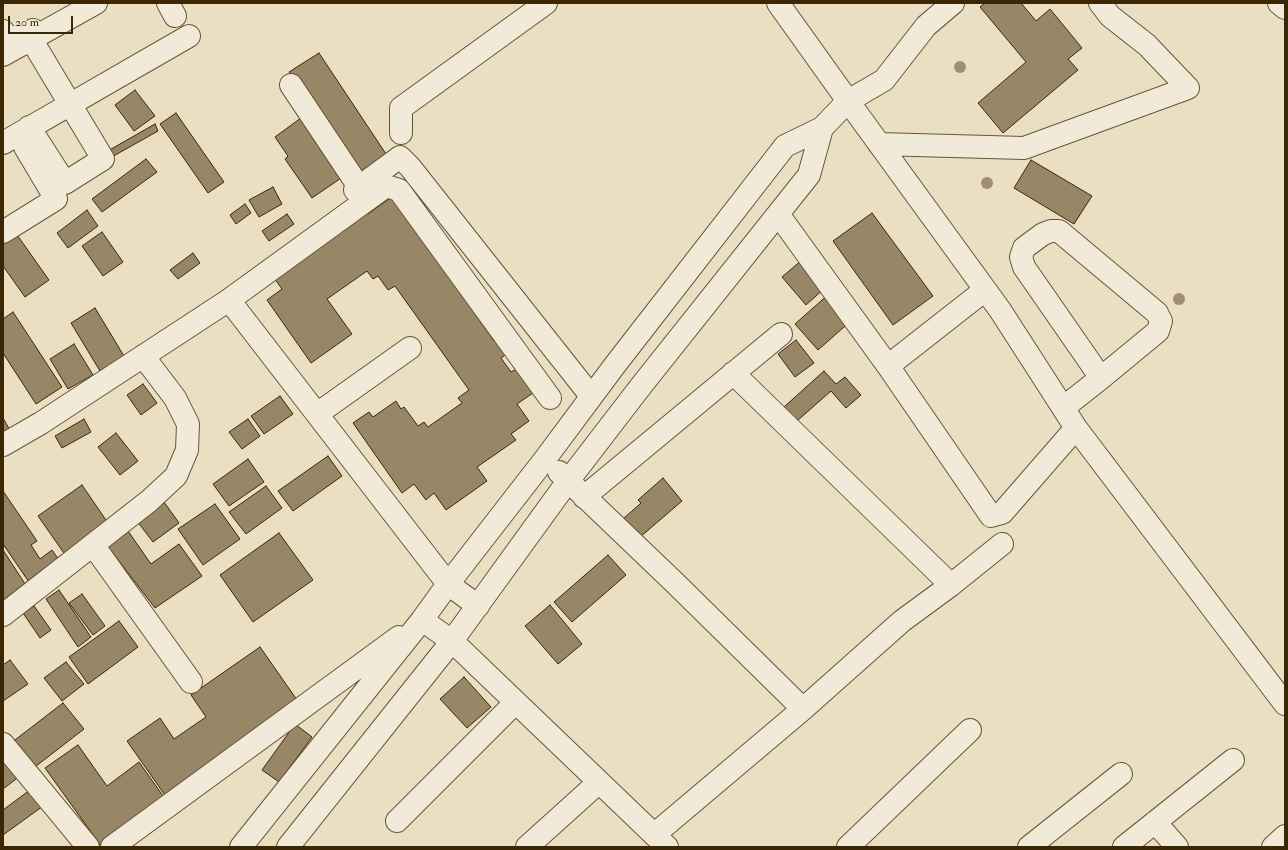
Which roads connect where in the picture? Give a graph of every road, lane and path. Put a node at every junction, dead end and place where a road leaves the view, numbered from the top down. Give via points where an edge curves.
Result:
1 (83, 3) edge
2 (96, 3) edge
3 (546, 3) edge
4 (778, 3) edge
5 (953, 3) edge
6 (1100, 3) edge
7 (1279, 3) edge
8 (1285, 8) edge
9 (3, 32) edge
10 (189, 36) dead end
11 (31, 39) junction
12 (3, 55) edge
13 (291, 85) dead end
14 (848, 100) junction
15 (69, 104) junction
16 (822, 128) junction
17 (401, 133) dead end
18 (17, 135) edge
19 (879, 144) junction
20 (778, 214) junction
21 (3, 232) edge
22 (985, 290) junction
23 (229, 300) junction
24 (781, 334) dead end
25 (410, 348) dead end
26 (143, 356) junction
27 (615, 365) junction
28 (888, 366) junction
29 (733, 373) junction
30 (1101, 378) junction
31 (641, 386) junction
32 (592, 396) junction
33 (550, 398) dead end
34 (1063, 408) junction
35 (317, 414) junction
36 (1076, 428) junction
37 (3, 444) edge
38 (545, 459) junction
39 (568, 481) junction
40 (584, 497) junction
41 (1002, 544) dead end
42 (93, 545) junction
43 (448, 584) junction
44 (951, 585) junction
45 (478, 606) junction
46 (3, 614) edge
47 (422, 620) junction
48 (452, 641) junction
49 (191, 682) dead end
50 (515, 703) junction
51 (1285, 704) edge
52 (803, 709) junction
53 (970, 730) dead end
54 (3, 744) edge
55 (1234, 760) dead end
56 (1121, 774) dead end
57 (599, 782) junction
58 (397, 821) dead end
59 (1155, 822) junction
60 (1285, 836) edge
61 (661, 841) edge
62 (88, 847) edge
63 (112, 847) edge
64 (241, 847) edge
65 (288, 847) edge
66 (527, 847) edge
67 (848, 847) edge
68 (1029, 847) edge
69 (1124, 847) edge
70 (1177, 847) edge
71 (1272, 847) edge

1 - 9 street via 17,38 7,36
2 - 11 street
3 - 17 street via 401,108
4 - 14 street
5 - 14 street via 926,26 884,80
6 - 19 street via 1110,16 1147,45 1188,88 1024,148
7 - 8 street
10 - 15 street
11 - 12 street
11 - 15 street
13 - 32 street via 357,189 400,158 410,167
14 - 16 street
14 - 19 street
15 - 18 street
15 - 18 street via 103,159 65,183
16 - 20 street via 809,175
16 - 27 street via 785,146
18 - 21 street via 56,200
19 - 22 street
20 - 28 street
20 - 31 street
22 - 28 street
22 - 34 street
23 - 26 street
23 - 33 street via 386,186 399,190
23 - 35 street
24 - 29 street
25 - 35 street
26 - 37 street via 41,423
26 - 42 street via 175,398 188,424 187,450 176,476
27 - 31 street
27 - 32 street
28 - 36 street via 991,516 1002,513
29 - 40 street
29 - 44 street
30 - 30 street via 1158,332 1161,321 1157,313 1059,231 1051,231 1024,248 1020,257 1024,267
30 - 34 street
31 - 39 street
32 - 38 street
34 - 36 street
35 - 43 street
36 - 51 street
38 - 39 street
38 - 43 street
39 - 40 street
39 - 45 street
40 - 52 street
41 - 44 street
42 - 46 street
42 - 49 street
43 - 45 street
43 - 47 street
44 - 52 street via 902,621
45 - 48 street
47 - 48 street
47 - 63 street
47 - 64 street
48 - 50 street
48 - 65 street
50 - 57 street
50 - 58 street
52 - 61 street
53 - 67 street
54 - 62 street
55 - 59 street
56 - 68 street
57 - 61 street
57 - 66 street
59 - 69 street
59 - 70 street
60 - 71 street

